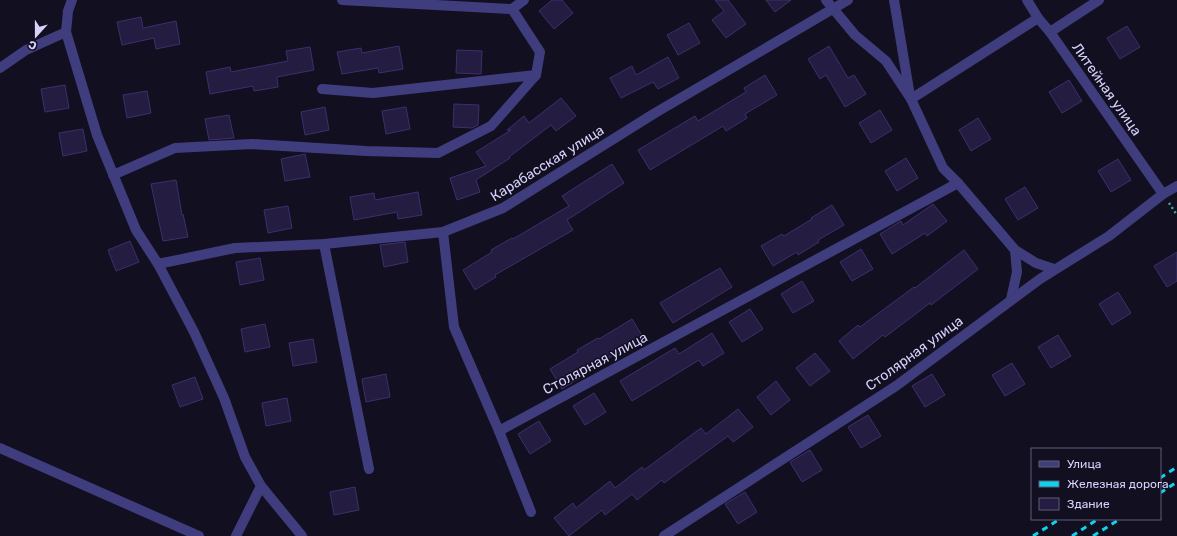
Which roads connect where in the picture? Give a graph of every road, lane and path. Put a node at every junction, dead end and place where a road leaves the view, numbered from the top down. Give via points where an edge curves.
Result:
1 (72, 0) edge
2 (342, 0) edge
3 (524, 0) edge
4 (826, 0) edge
5 (848, 0) edge
6 (894, 0) edge
7 (1027, 0) edge
8 (1099, 0) edge
9 (512, 8) junction
10 (833, 9) junction
11 (1038, 18) junction
12 (66, 32) junction
13 (1050, 32) junction
14 (0, 68) edge
15 (536, 75) junction
16 (322, 89) dead end
17 (911, 100) junction
18 (113, 175) junction
19 (958, 183) junction
20 (1177, 186) edge
21 (1163, 194) junction
22 (443, 232) junction
23 (324, 244) junction
24 (1016, 250) junction
25 (158, 264) junction
26 (1054, 270) junction
27 (1012, 299) junction
28 (499, 431) junction
29 (0, 448) edge
30 (369, 469) dead end
31 (261, 486) junction
32 (531, 512) dead end
33 (200, 536) edge
34 (236, 536) edge
35 (302, 536) edge
36 (664, 536) edge

1 - 12 street
2 - 9 street
3 - 9 street
4 - 10 street
5 - 10 street, Карабасская улица
6 - 17 street
7 - 11 street, Литейная улица
8 - 13 street
9 - 15 street via 540,52
10 - 17 street via 855,35 886,61
10 - 22 street, Карабасская улица via 655,113 502,208
11 - 13 street, Литейная улица
11 - 17 street
12 - 14 street via 26,50
12 - 18 street via 97,135
13 - 21 street, Литейная улица
15 - 16 street via 373,93
15 - 18 street via 491,126 438,153 252,144 176,148
17 - 19 street via 943,168
18 - 25 street via 136,230
19 - 24 street
19 - 28 street, Столярная улица
20 - 21 street, Столярная улица
21 - 26 street, Столярная улица via 1109,236
22 - 23 street, Карабасская улица
22 - 28 street via 454,328
23 - 25 street, Карабасская улица via 235,248
23 - 30 street
24 - 26 street via 1036,264
24 - 27 street via 1017,272
25 - 31 street via 194,332 224,398 245,457
26 - 27 street, Столярная улица
27 - 36 street, Столярная улица via 896,386
28 - 32 street
29 - 33 street
31 - 34 street
31 - 35 street

